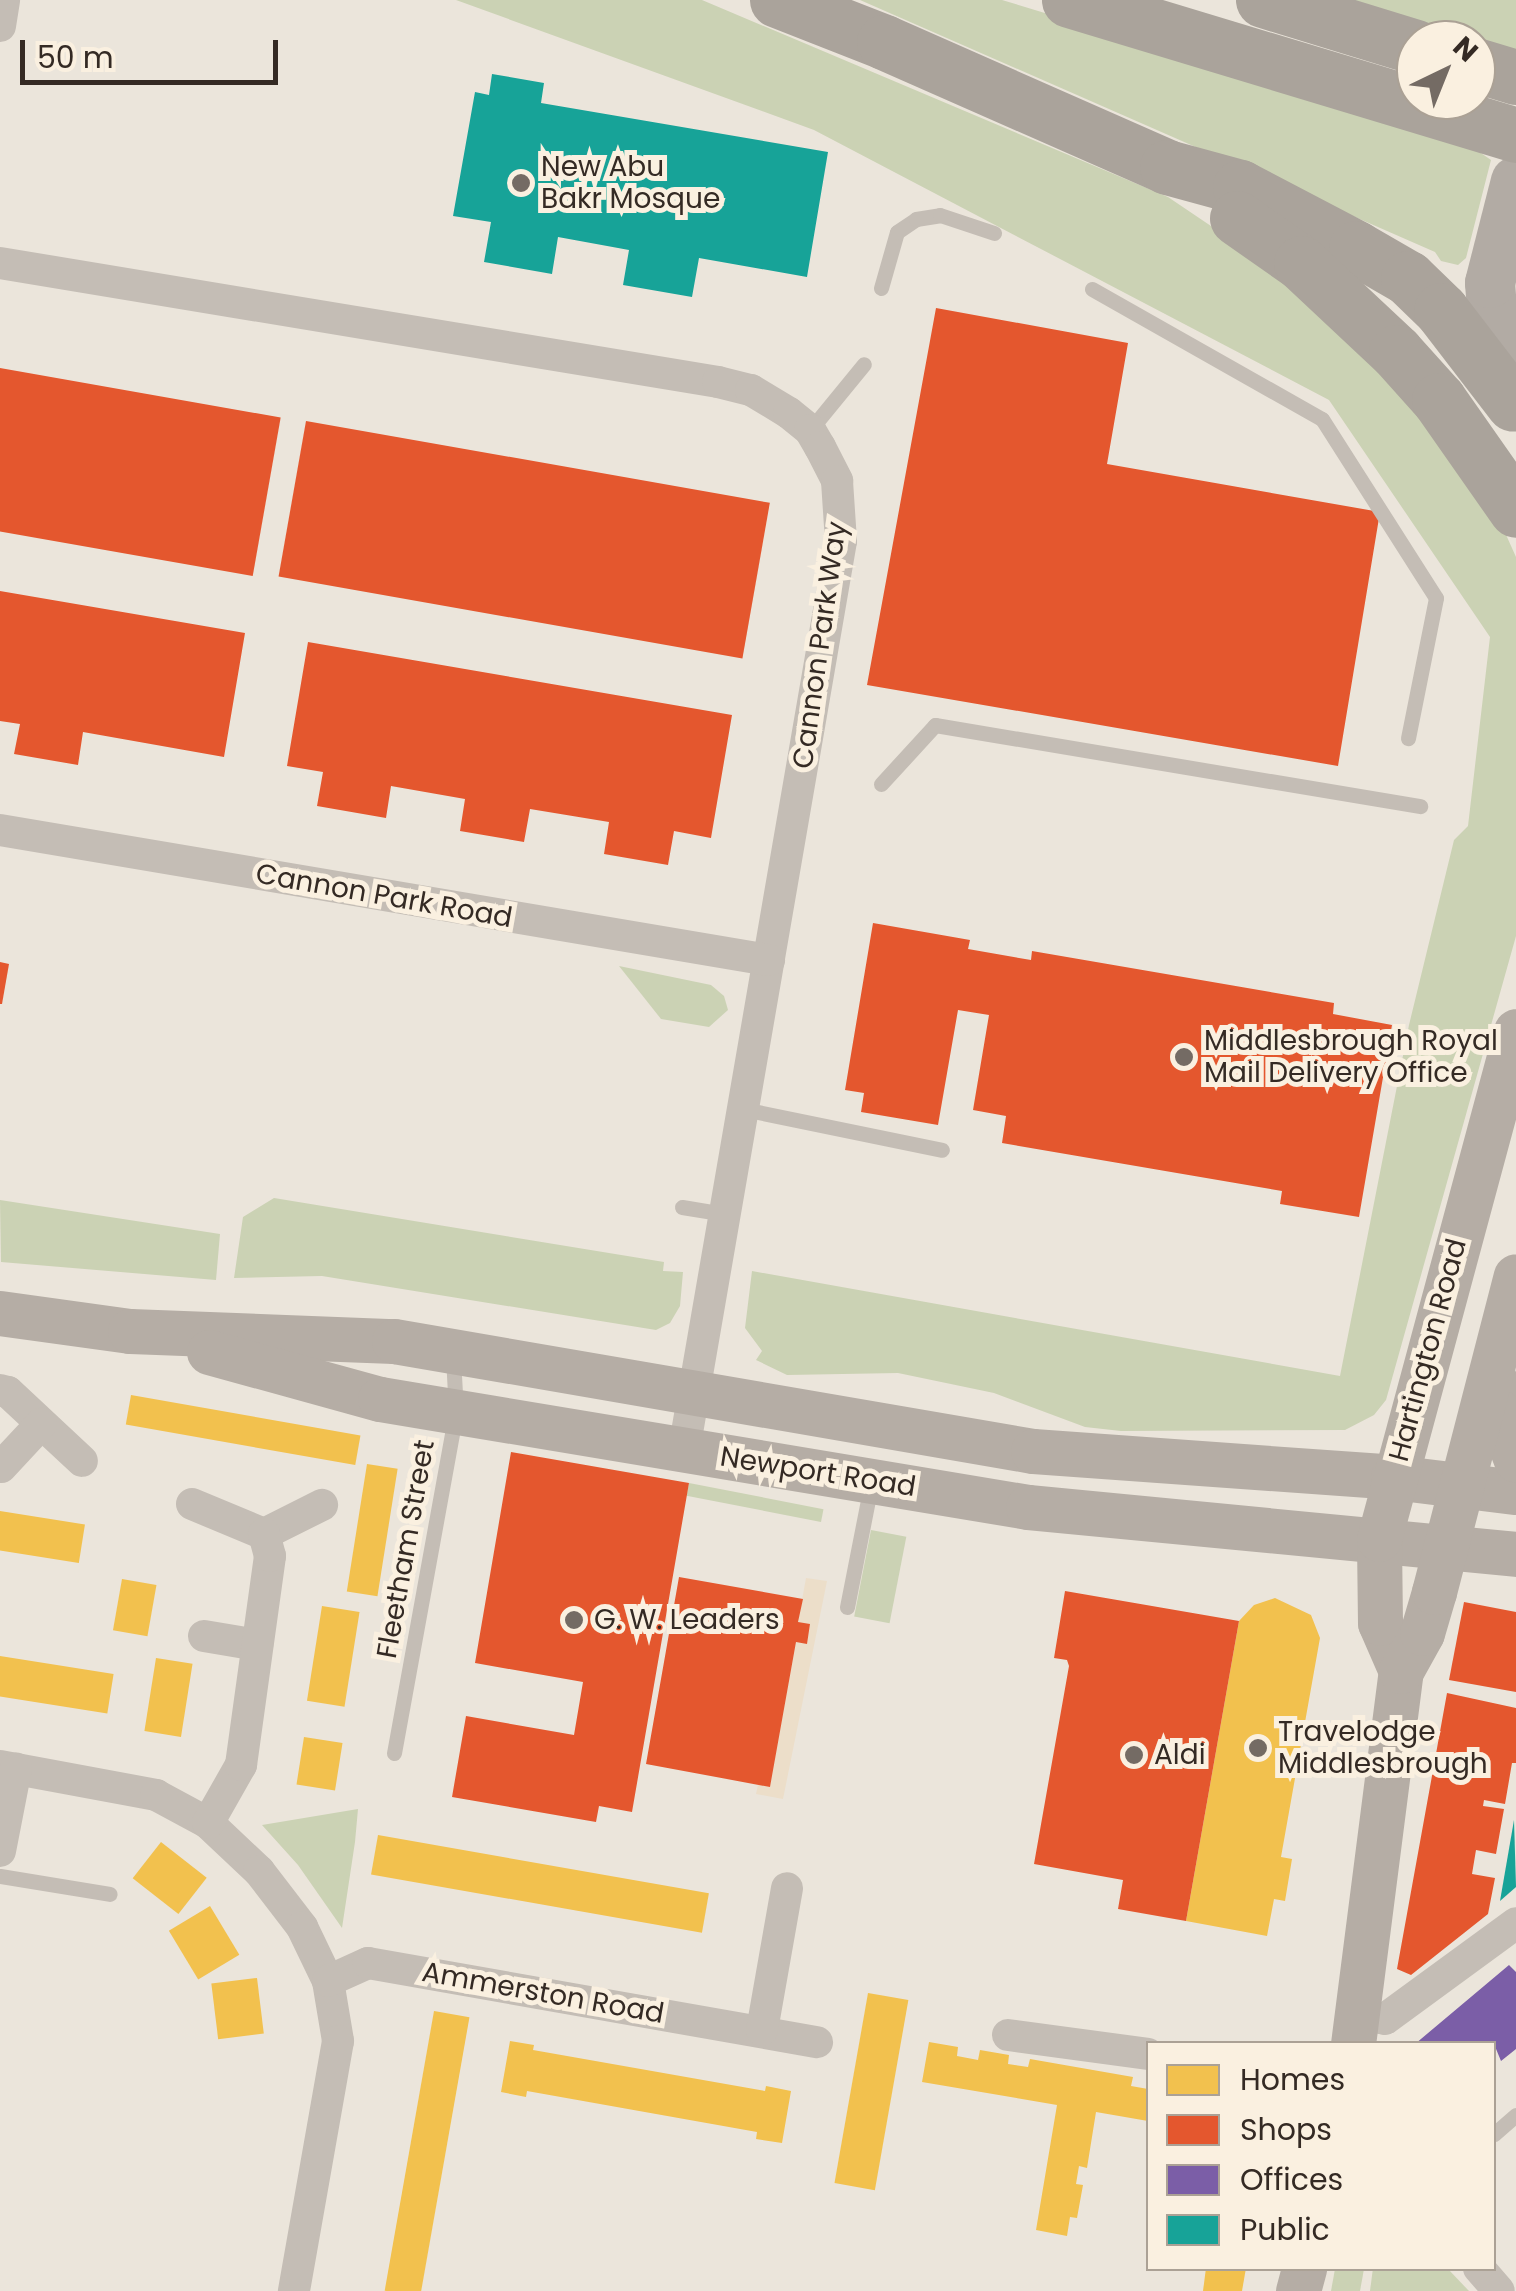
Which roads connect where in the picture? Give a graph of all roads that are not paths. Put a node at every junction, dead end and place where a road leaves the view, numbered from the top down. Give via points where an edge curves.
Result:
1 (4, 0) edge
2 (777, 0) edge
3 (1069, 0) edge
4 (1262, 0) edge
5 (0, 26) edge
6 (1396, 41) edge
7 (1516, 135) edge
8 (1166, 167) junction
9 (1516, 180) edge
10 (994, 234) dead end
11 (0, 262) edge
12 (881, 288) dead end
13 (1092, 288) dead end
14 (864, 364) dead end
15 (1514, 407) edge
16 (810, 430) junction
17 (1516, 510) edge
18 (1408, 738) dead end
19 (881, 784) dead end
20 (1420, 806) dead end
21 (0, 830) edge
22 (769, 960) junction
23 (1516, 1031) edge
24 (743, 1109) junction
25 (942, 1150) dead end
26 (682, 1207) dead end
27 (725, 1214) junction
28 (1516, 1276) edge
29 (0, 1312) edge
30 (130, 1331) junction
31 (452, 1352) junction
32 (1497, 1357) junction
33 (0, 1390) edge
34 (694, 1394) junction
35 (456, 1412) junction
36 (41, 1424) junction
37 (684, 1450) junction
38 (1516, 1460) edge
39 (82, 1461) dead end
40 (1, 1467) edge
41 (1393, 1477) junction
42 (872, 1481) junction
43 (1462, 1486) junction
44 (1516, 1492) edge
45 (192, 1504) dead end
46 (322, 1505) dead end
47 (264, 1534) junction
48 (1379, 1539) junction
49 (1446, 1549) junction
50 (1516, 1554) edge
51 (847, 1607) dead end
52 (204, 1636) dead end
53 (257, 1645) junction
54 (1401, 1671) junction
55 (394, 1753) dead end
56 (8, 1767) edge
57 (208, 1823) junction
58 (0, 1850) edge
59 (0, 1876) edge
60 (787, 1888) dead end
61 (110, 1894) dead end
62 (1513, 1931) edge
63 (328, 1981) junction
64 (1355, 2029) edge
65 (762, 2030) junction
66 (1008, 2035) dead end
67 (817, 2042) dead end
68 (1146, 2054) edge
69 (1516, 2115) edge
70 (1496, 2132) edge
71 (1482, 2271) edge
72 (294, 2291) edge
73 (1500, 2291) edge

1 - 5 street
2 - 8 highway
3 - 7 highway
4 - 6 highway
8 - 15 highway via 1240,187 1408,278
8 - 17 highway via 1301,263 1396,352
9 - 15 main road via 1490,282 1496,358
10 - 12 lane via 940,215 916,219 897,232
11 - 16 street, Cannon Park Way via 718,382 750,390
13 - 18 lane via 1322,420 1436,598
14 - 16 lane
16 - 22 street, Cannon Park Way via 836,481 842,541
19 - 20 lane via 935,725
21 - 22 street, Cannon Park Road
22 - 24 street, Cannon Park Way
23 - 41 main road, Hartington Road
24 - 25 lane
24 - 27 street, Cannon Park Way
26 - 27 lane
27 - 34 street, Cannon Park Way
28 - 32 main road
29 - 30 main road, Newport Road
30 - 31 main road, Newport Road via 394,1341
30 - 35 main road, Newport Road via 380,1399
31 - 34 main road, Newport Road
31 - 35 lane, Fleetham Street
32 - 38 main road via 1496,1410
32 - 43 main road
33 - 36 street
34 - 37 street, Cannon Park Way
34 - 41 main road, Newport Road via 1033,1451
35 - 37 main road, Newport Road
35 - 55 lane, Fleetham Street
36 - 39 street
36 - 40 street
37 - 42 main road, Newport Road
41 - 43 main road, Newport Road
41 - 48 main road, Hartington Road
42 - 48 main road, Newport Road via 1028,1508
42 - 51 lane
43 - 44 main road, Newport Road
43 - 49 main road
45 - 47 street
46 - 47 street
47 - 53 street via 270,1556
48 - 49 main road, Newport Road
48 - 54 main road, Hartington Road via 1380,1623
49 - 50 main road, Newport Road
49 - 54 main road via 1422,1633
52 - 53 street
53 - 57 street via 241,1765
54 - 64 main road
56 - 57 street via 156,1795
56 - 58 street
57 - 63 street via 259,1872 302,1928
59 - 61 lane
60 - 65 street
62 - 64 street via 1385,2019
63 - 65 street, Ammerston Road via 368,1963
63 - 72 street via 338,2042
65 - 67 street, Ammerston Road
66 - 68 street
69 - 70 lane
71 - 73 street

